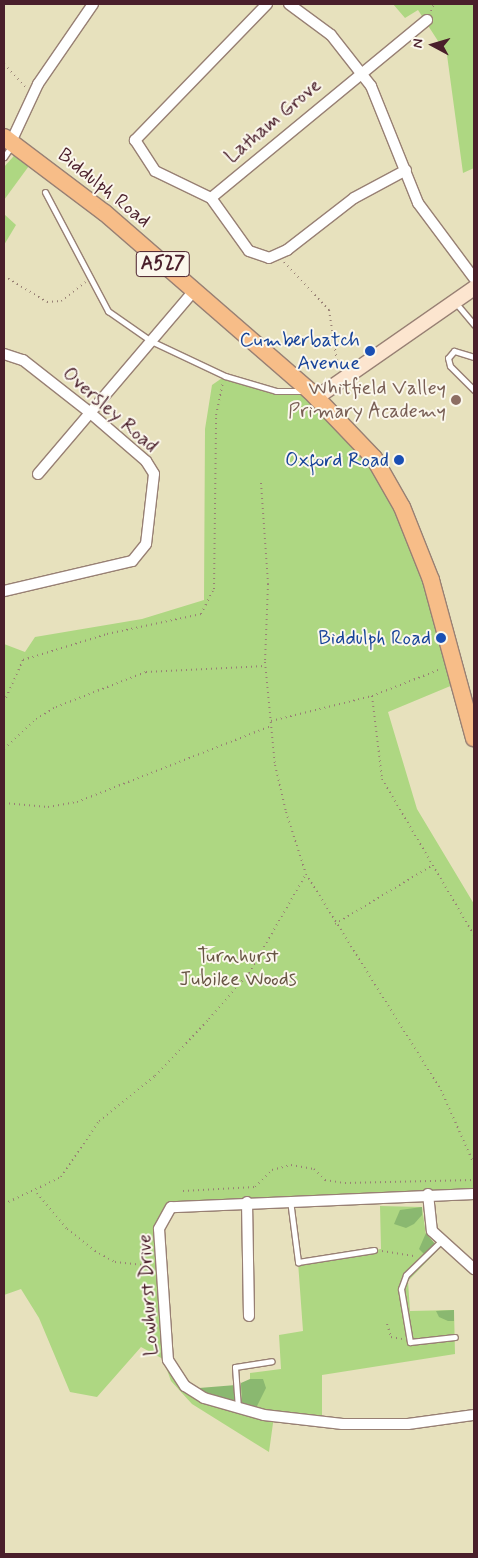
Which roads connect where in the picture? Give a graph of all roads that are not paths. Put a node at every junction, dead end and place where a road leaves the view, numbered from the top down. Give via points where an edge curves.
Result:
1 (93, 4) edge
2 (267, 4) edge
3 (289, 4) edge
4 (427, 20) dead end
5 (360, 71) junction
6 (9, 141) edge
7 (4, 157) edge
8 (406, 170) junction
9 (45, 192) dead end
10 (211, 198) junction
11 (474, 278) edge
12 (474, 288) edge
13 (194, 291) junction
14 (454, 301) junction
15 (474, 325) edge
16 (150, 340) junction
17 (4, 354) edge
18 (474, 357) edge
19 (474, 390) edge
20 (313, 394) junction
21 (88, 411) junction
22 (38, 474) dead end
23 (4, 591) edge
24 (474, 738) edge
25 (428, 1194) junction
26 (474, 1194) edge
27 (290, 1200) junction
28 (247, 1202) junction
29 (441, 1241) junction
30 (374, 1250) road end
31 (474, 1269) edge
32 (249, 1316) dead end
33 (455, 1337) dead end
34 (272, 1361) dead end
35 (238, 1409) junction
36 (474, 1415) edge

1 - 6 street via 33,94
2 - 10 street via 135,140 155,171
3 - 5 street via 331,35
4 - 5 street, Latham Grove
5 - 8 street via 371,86
5 - 10 street, Latham Grove
6 - 7 lane
6 - 13 main road, Biddulph Road / A527 via 104,213
8 - 10 street via 354,198 269,258 249,251
8 - 11 street via 418,203
9 - 16 lane via 88,279 108,311
12 - 14 street
13 - 16 street
13 - 20 main road, Biddulph Road / A527
14 - 15 lane
14 - 20 street via 338,381
16 - 20 lane via 225,376 276,391
16 - 21 street
17 - 21 street, Oversley Road via 23,360
18 - 19 lane via 454,351 448,358 450,366
20 - 24 main road, Biddulph Road / A527 via 374,458 402,507 431,580
21 - 22 street
21 - 23 street, Oversley Road via 146,461 154,474 146,544 140,554 122,565
25 - 26 street, Lowhurst Drive
25 - 27 street, Lowhurst Drive
25 - 29 street via 428,1219
27 - 28 street, Lowhurst Drive
27 - 30 lane via 298,1262
28 - 32 street
28 - 35 street, Lowhurst Drive via 171,1207 159,1229 171,1368 185,1386 204,1398
29 - 31 street
29 - 33 lane via 401,1282 409,1337 410,1342
34 - 35 lane via 235,1367
35 - 36 street, Lowhurst Drive via 375,1426

